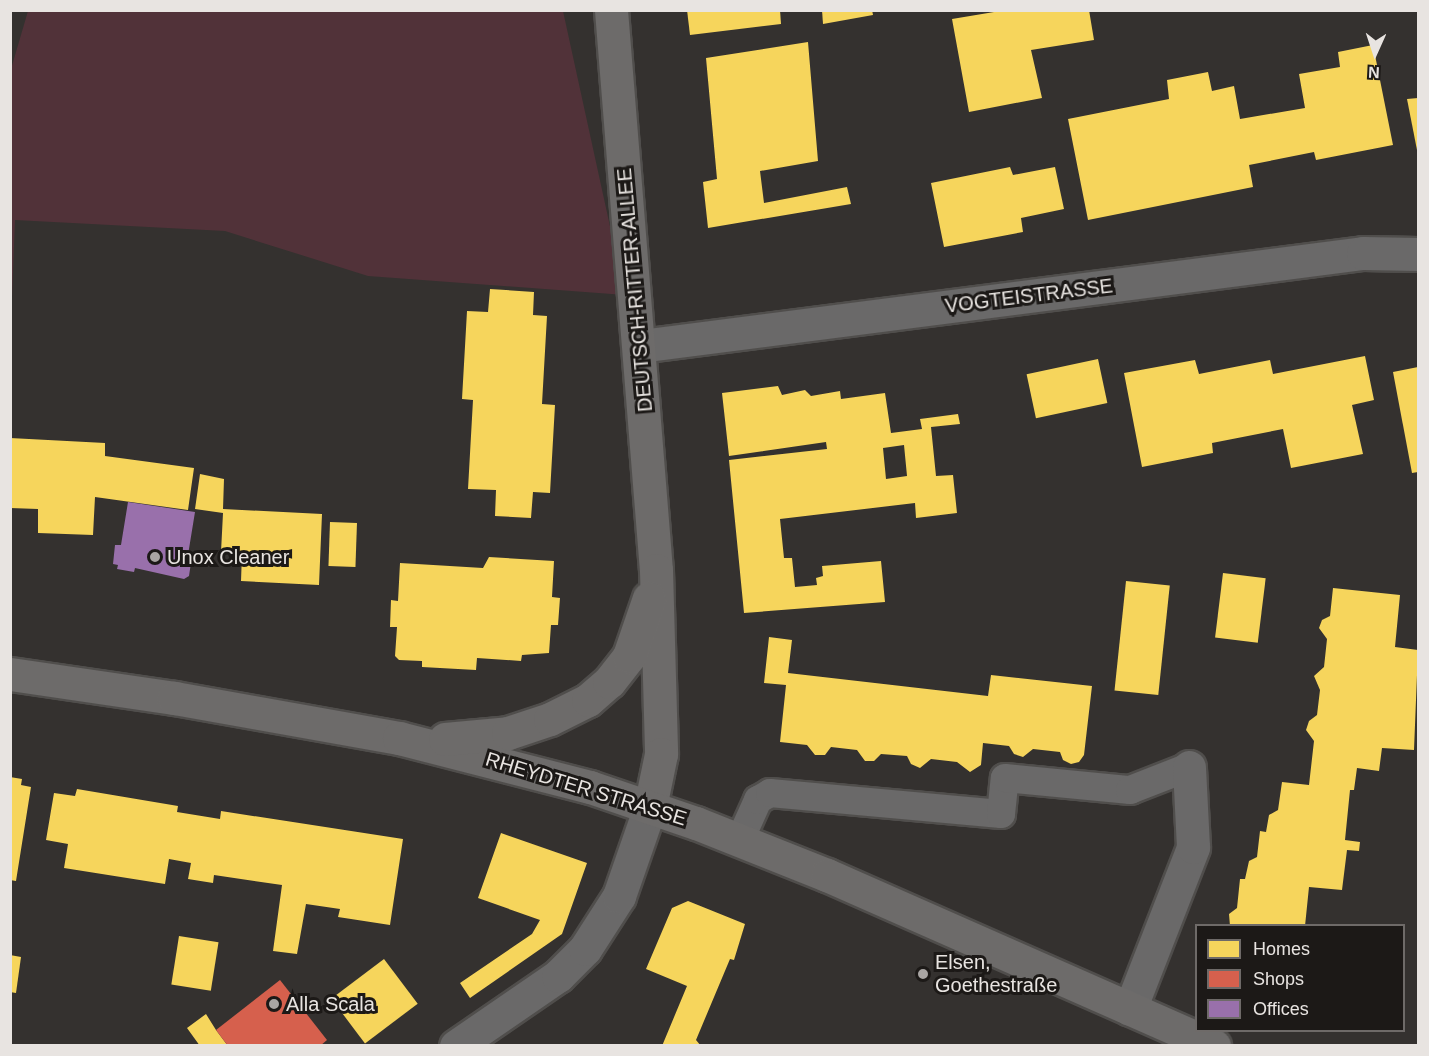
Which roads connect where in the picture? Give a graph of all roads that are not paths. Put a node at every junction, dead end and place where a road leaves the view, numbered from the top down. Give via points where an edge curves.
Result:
1 (611, 10) edge
2 (1419, 254) edge
3 (640, 346) junction
4 (656, 570) junction
5 (10, 674) edge
6 (399, 738) junction
7 (1189, 767) joint
8 (650, 807) junction
9 (740, 840) junction
10 (1130, 1009) junction
11 (456, 1046) edge
12 (1214, 1046) edge

1 - 3 main road, DEUTSCH-RITTER-ALLEE
2 - 3 street, VOGTEISTRASSE via 1364,253
3 - 4 main road, DEUTSCH-RITTER-ALLEE
4 - 6 main road, DEUTSCH-RITTER-ALLEE via 629,656 609,682 588,700 550,719 508,733 457,739
4 - 8 main road, DEUTSCH-RITTER-ALLEE via 661,754
5 - 6 main road, RHEYDTER STRASSE
6 - 8 main road, RHEYDTER STRASSE via 529,769
7 - 9 lane via 1130,790 1005,778 1001,814 770,794 758,800
7 - 10 street via 1193,847
8 - 9 main road, RHEYDTER STRASSE
8 - 11 street via 619,896 585,949 558,976
9 - 10 main road, RHEYDTER STRASSE
10 - 12 main road, RHEYDTER STRASSE

